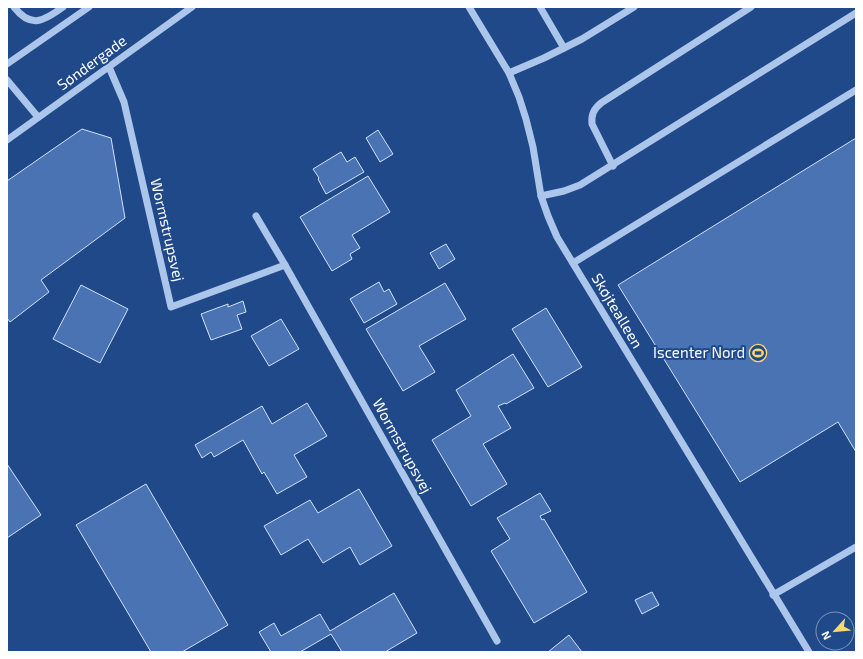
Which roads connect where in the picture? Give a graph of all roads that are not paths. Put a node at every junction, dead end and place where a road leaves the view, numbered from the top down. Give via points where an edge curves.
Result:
1 (14, 7) edge
2 (63, 7) edge
3 (89, 7) edge
4 (192, 7) edge
5 (469, 7) edge
6 (540, 7) edge
7 (634, 7) edge
8 (751, 7) edge
9 (856, 13) edge
10 (564, 48) junction
11 (7, 64) edge
12 (109, 67) junction
13 (509, 73) junction
14 (7, 80) edge
15 (856, 90) edge
16 (38, 118) junction
17 (7, 140) edge
18 (613, 166) junction
19 (541, 196) junction
20 (256, 216) dead end
21 (573, 263) junction
22 (285, 265) junction
23 (856, 547) edge
24 (773, 595) junction
25 (497, 641) dead end
26 (808, 652) edge

1 - 2 street via 21,15 34,21 43,20
3 - 11 street
4 - 12 street, Søndergade
5 - 13 street, Skøjtealleen
6 - 10 street
7 - 10 street
8 - 18 street via 601,102 594,109 592,124
9 - 18 street
10 - 13 street
12 - 16 street, Søndergade
12 - 22 street, Wormstrupsvej via 124,102 171,307
13 - 19 street, Skøjtealleen via 526,119
14 - 16 street
15 - 21 street
16 - 17 street, Søndergade
18 - 19 street via 572,189
19 - 21 street, Skøjtealleen via 557,237
20 - 22 street, Wormstrupsvej
21 - 24 street, Skøjtealleen
22 - 25 street, Wormstrupsvej
23 - 24 street
24 - 26 street, Skøjtealleen

